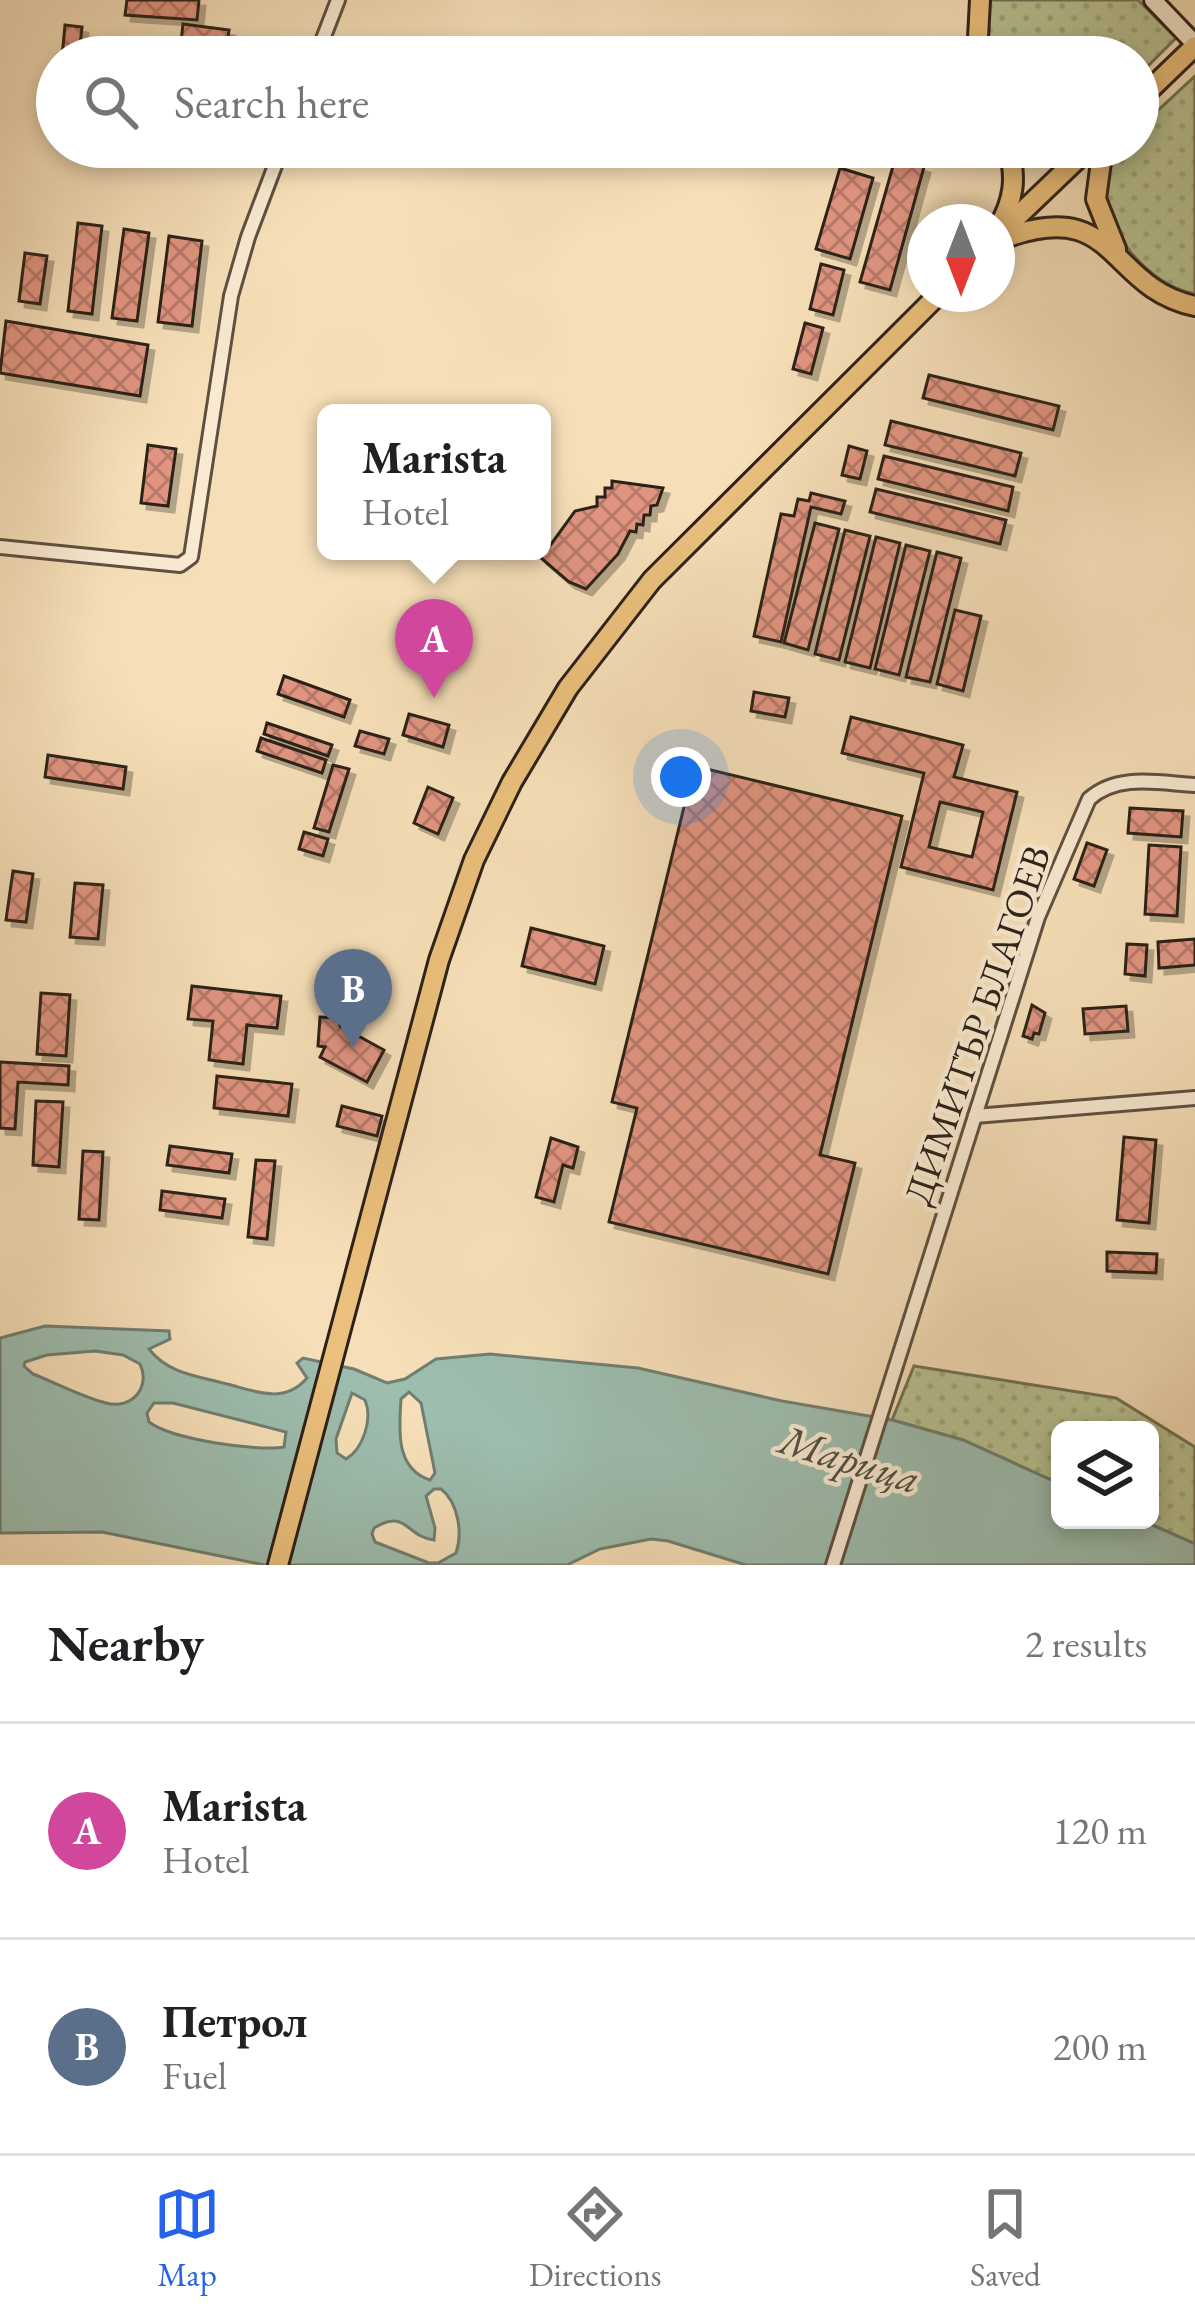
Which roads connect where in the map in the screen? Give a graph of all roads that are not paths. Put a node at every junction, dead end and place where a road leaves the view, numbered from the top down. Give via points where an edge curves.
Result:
1 (338, 0) edge
2 (980, 0) edge
3 (1153, 0) edge
4 (324, 36) edge
5 (978, 36) edge
6 (1195, 45) edge
7 (1159, 81) edge
8 (274, 168) edge
9 (1014, 168) edge
10 (1068, 168) edge
11 (1100, 168) edge
12 (1010, 204) edge
13 (1015, 219) edge
14 (1015, 232) edge
15 (1118, 253) junction
16 (1195, 306) edge
17 (921, 312) edge
18 (0, 547) edge
19 (1195, 785) edge
20 (1195, 1098) edge
21 (975, 1116) junction
22 (278, 1565) edge
23 (833, 1565) edge

1 - 4 street
2 - 5 main road
3 - 6 street
6 - 7 main road
8 - 18 street via 228,312 191,557 180,565
9 - 12 main road
10 - 13 main road
11 - 15 main road via 1096,199
14 - 15 main road via 1065,226
15 - 16 main road via 1166,296
17 - 22 main road via 652,580 568,688 523,763 474,860 439,960
19 - 21 street, ДИМИТЪР БЛАГОЕВ via 1129,781 1089,800 1038,917
20 - 21 street
21 - 23 street, ДИМИТЪР БЛАГОЕВ

